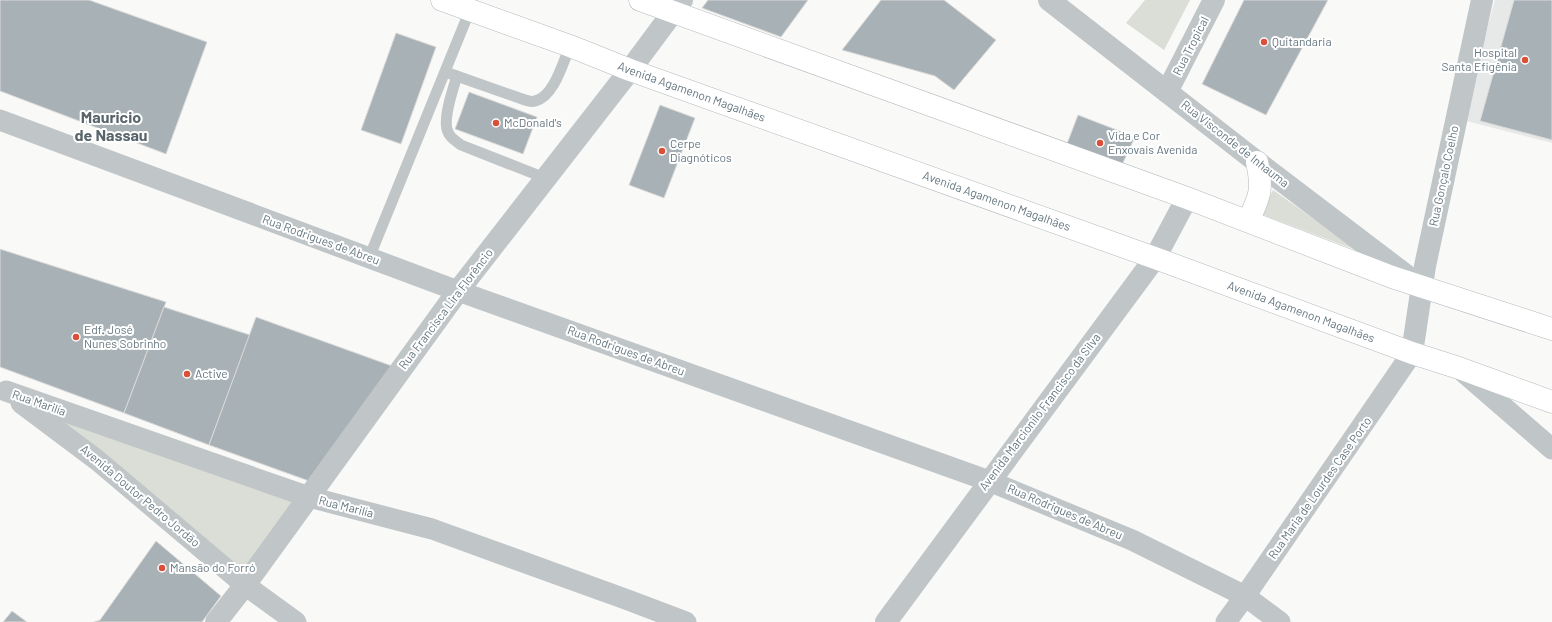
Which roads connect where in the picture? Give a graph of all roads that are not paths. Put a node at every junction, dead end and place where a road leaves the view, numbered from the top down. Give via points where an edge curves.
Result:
1 (442, 0) edge
2 (640, 0) edge
3 (1049, 0) edge
4 (1214, 0) edge
5 (1482, 0) edge
6 (677, 6) edge
7 (470, 10) junction
8 (570, 46) junction
9 (630, 70) junction
10 (445, 72) junction
11 (457, 76) junction
12 (1167, 92) junction
13 (0, 120) edge
14 (1257, 162) junction
15 (545, 178) junction
16 (1187, 198) junction
17 (1248, 222) junction
18 (369, 258) junction
19 (1155, 258) junction
20 (1422, 286) junction
21 (458, 291) junction
22 (1552, 328) edge
23 (1412, 353) junction
24 (1459, 368) junction
25 (3, 390) edge
26 (1552, 402) edge
27 (1552, 449) edge
28 (989, 481) junction
29 (309, 497) junction
30 (245, 585) junction
31 (1245, 596) junction
32 (216, 622) edge
33 (296, 622) edge
34 (686, 622) edge
35 (886, 622) edge
36 (1226, 622) edge
37 (1280, 622) edge

1 - 7 main road, Avenida Agamenon Magalhães
2 - 6 main road
3 - 12 street, Rua Visconde de Inhauma
4 - 12 street, Rua Tropical
5 - 20 street, Rua Gonçalo Coelho
6 - 9 street, Rua Francisca Lira Florêncio
6 - 16 main road
7 - 8 main road, Avenida Agamenon Magalhães
7 - 10 lane
8 - 9 main road, Avenida Agamenon Magalhães
8 - 11 lane via 553,86 546,95 535,101 525,100
9 - 15 street, Rua Francisca Lira Florêncio
9 - 19 main road, Avenida Agamenon Magalhães
10 - 11 lane
10 - 18 lane
11 - 15 lane via 446,121 447,131 452,138 461,145
12 - 14 street, Rua Visconde de Inhauma
13 - 18 street, Rua Rodrigues de Abreu
14 - 17 main road via 1261,179 1260,190 1258,202
14 - 20 street, Rua Visconde de Inhauma
15 - 21 street, Rua Francisca Lira Florêncio
16 - 17 main road
16 - 19 street, Avenida Marcionilo Francisco da Silva
17 - 20 main road
18 - 21 street, Rua Rodrigues de Abreu
19 - 23 main road, Avenida Agamenon Magalhães
19 - 28 street, Avenida Marcionilo Francisco da Silva
20 - 22 main road
20 - 23 street, Rua Gonçalo Coelho
21 - 28 street, Rua Rodrigues de Abreu
21 - 29 street, Rua Francisca Lira Florêncio
23 - 24 main road, Avenida Agamenon Magalhães
23 - 31 street, Rua Maria de Lourdes Case Porto
24 - 26 main road, Avenida Agamenon Magalhães
24 - 27 street
25 - 29 street, Rua Marilía
25 - 30 street, Avenida Doutor Pedro Jordão via 97,460
28 - 31 street, Rua Rodrigues de Abreu via 1132,540
28 - 35 street, Avenida Marcionilo Francisco da Silva
29 - 30 street, Rua Francisca Lira Florêncio
29 - 34 street, Rua Marilía via 432,529
30 - 32 street, Rua Francisca Lira Florêncio
30 - 33 street, Avenida Doutor Pedro Jordão
31 - 36 street, Rua Maria de Lourdes Case Porto
31 - 37 street, Rua Rodrigues de Abreu

